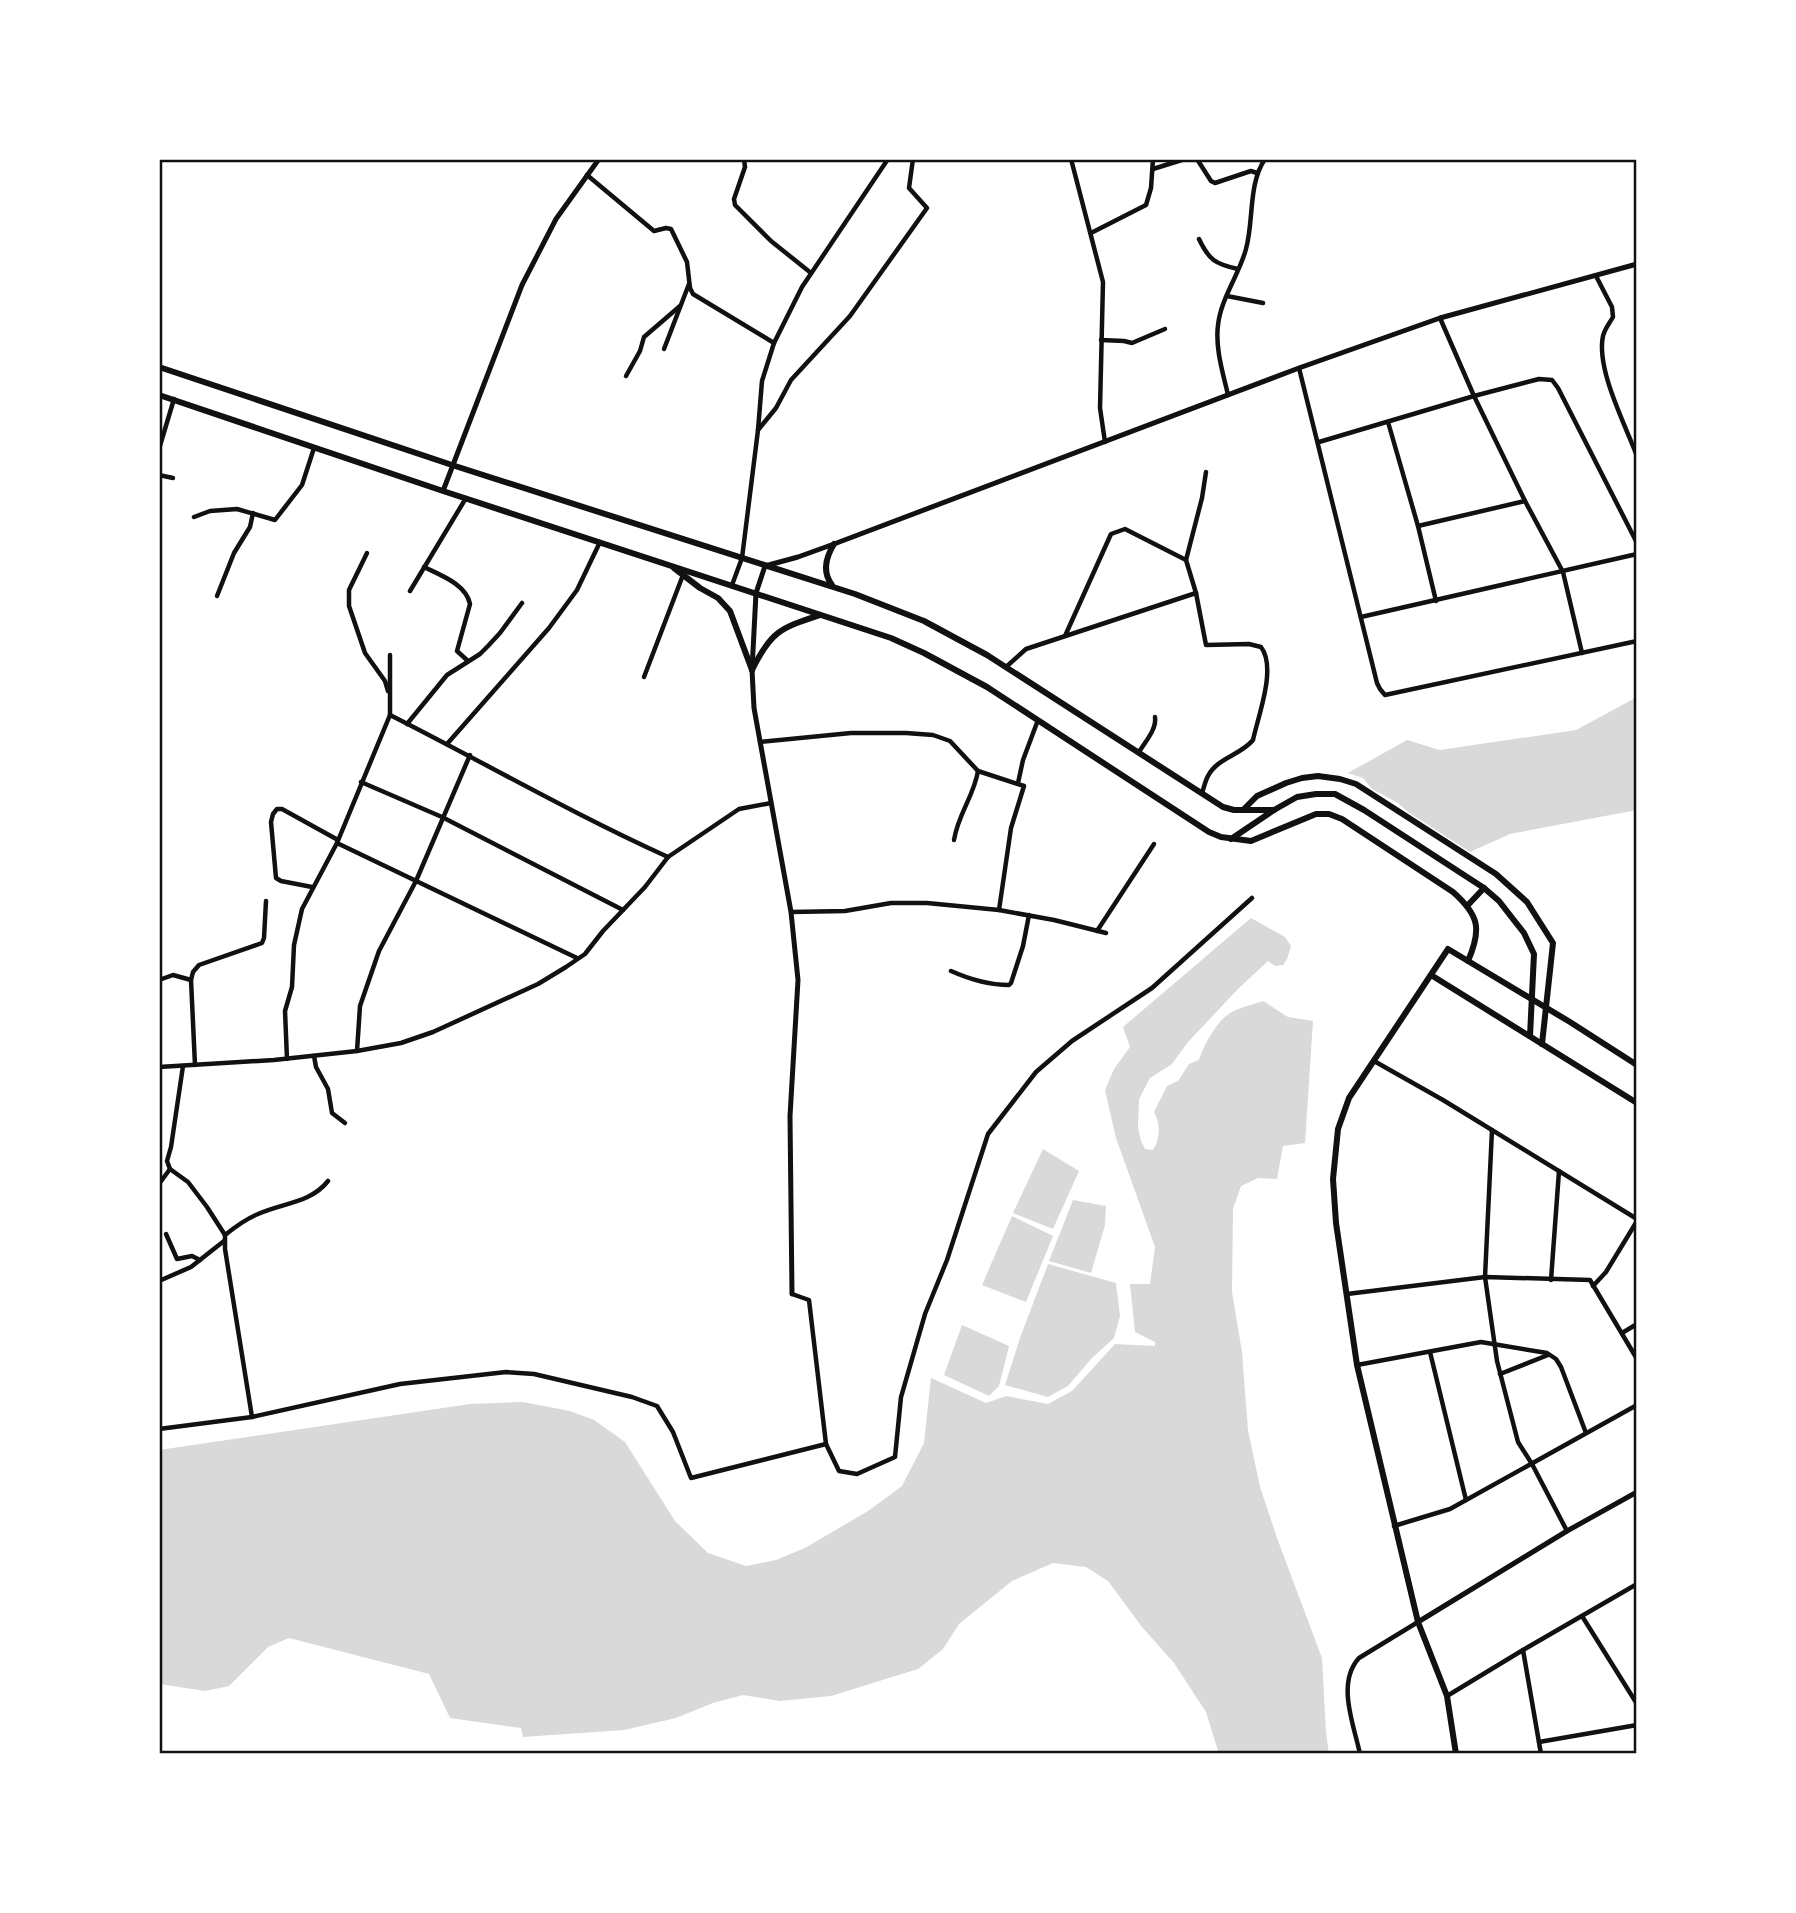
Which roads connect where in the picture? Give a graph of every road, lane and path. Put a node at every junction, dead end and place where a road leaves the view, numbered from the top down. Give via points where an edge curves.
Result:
1 (598, 159) edge
2 (744, 159) edge
3 (888, 159) edge
4 (913, 159) edge
5 (1071, 159) edge
6 (1153, 159) edge
7 (1185, 159) edge
8 (1197, 159) edge
9 (1265, 159) edge
10 (1153, 169) junction
11 (1257, 173) junction
12 (587, 175) junction
13 (1091, 233) junction
14 (1199, 239) dead end
15 (1637, 264) edge
16 (1238, 269) junction
17 (811, 273) junction
18 (1596, 276) junction
19 (689, 283) junction
20 (1227, 296) junction
21 (1263, 303) dead end
22 (680, 306) junction
23 (1440, 318) junction
24 (1165, 329) dead end
25 (1101, 340) junction
26 (774, 343) junction
27 (664, 349) dead end
28 (159, 368) edge
29 (1299, 369) junction
30 (626, 376) dead end
31 (159, 395) edge
32 (1228, 395) junction
33 (1474, 396) junction
34 (174, 399) junction
35 (1388, 422) junction
36 (758, 430) junction
37 (1105, 442) junction
38 (1319, 442) junction
39 (314, 447) junction
40 (159, 449) edge
41 (1637, 456) edge
42 (452, 465) junction
43 (1206, 472) dead end
44 (159, 475) edge
45 (173, 478) dead end
46 (443, 491) junction
47 (466, 498) junction
48 (1525, 501) junction
49 (253, 513) junction
50 (194, 517) dead end
51 (1418, 526) junction
52 (600, 542) junction
53 (1637, 543) edge
54 (834, 544) junction
55 (367, 553) dead end
56 (1637, 554) edge
57 (742, 558) junction
58 (1185, 560) junction
59 (669, 565) junction
60 (765, 566) junction
61 (424, 567) junction
62 (1563, 572) junction
63 (683, 575) junction
64 (732, 585) junction
65 (833, 587) junction
66 (410, 591) dead end
67 (756, 593) junction
68 (1196, 593) junction
69 (217, 596) dead end
70 (1436, 601) junction
71 (522, 604) dead end
72 (821, 614) junction
73 (1362, 617) junction
74 (1065, 636) junction
75 (1637, 641) edge
76 (1582, 653) junction
77 (390, 655) dead end
78 (468, 661) junction
79 (1006, 667) junction
80 (752, 670) junction
81 (644, 677) dead end
82 (390, 698) junction
83 (390, 715) junction
84 (1155, 717) dead end
85 (1038, 720) junction
86 (407, 724) junction
87 (760, 742) junction
88 (447, 744) junction
89 (1139, 752) junction
90 (470, 755) junction
91 (978, 771) junction
92 (361, 782) junction
93 (1018, 783) junction
94 (1202, 793) junction
95 (771, 803) junction
96 (1243, 810) junction
97 (1274, 810) junction
98 (442, 817) junction
99 (1231, 839) junction
100 (954, 840) dead end
101 (338, 842) junction
102 (1154, 844) dead end
103 (667, 857) junction
104 (416, 881) junction
105 (312, 887) junction
106 (1484, 888) junction
107 (1252, 898) dead end
108 (266, 901) dead end
109 (1468, 905) junction
110 (623, 910) junction
111 (999, 910) junction
112 (791, 912) junction
113 (1029, 915) junction
114 (1097, 931) junction
115 (1106, 933) dead end
116 (578, 958) junction
117 (1468, 961) junction
118 (951, 971) dead end
119 (1432, 975) junction
120 (159, 980) edge
121 (191, 980) junction
122 (1532, 999) junction
123 (1546, 1008) junction
124 (1530, 1036) junction
125 (1542, 1044) junction
126 (357, 1051) junction
127 (314, 1056) junction
128 (287, 1059) junction
129 (1374, 1061) junction
130 (195, 1065) junction
131 (1637, 1065) edge
132 (183, 1066) junction
133 (159, 1067) edge
134 (1637, 1103) edge
135 (345, 1123) dead end
136 (1492, 1130) junction
137 (170, 1168) junction
138 (1559, 1171) junction
139 (328, 1181) dead end
140 (159, 1184) edge
141 (1637, 1220) edge
142 (166, 1234) dead end
143 (225, 1238) junction
144 (200, 1260) junction
145 (1485, 1277) junction
146 (1551, 1280) junction
147 (159, 1281) edge
148 (1593, 1286) junction
149 (792, 1294) joint
150 (1347, 1294) junction
151 (1637, 1324) edge
152 (1622, 1334) junction
153 (1495, 1345) junction
154 (1430, 1352) junction
155 (1549, 1354) junction
156 (1637, 1359) edge
157 (1357, 1365) junction
158 (1500, 1374) junction
159 (1637, 1405) edge
160 (252, 1417) junction
161 (159, 1429) edge
162 (1586, 1433) junction
163 (826, 1444) junction
164 (1532, 1464) junction
165 (1637, 1492) edge
166 (1466, 1500) junction
167 (1394, 1526) junction
168 (1567, 1531) junction
169 (1636, 1586) edge
170 (1582, 1615) junction
171 (1418, 1622) junction
172 (1523, 1650) junction
173 (1447, 1696) junction
174 (1637, 1704) edge
175 (1637, 1725) edge
176 (1539, 1742) junction
177 (1360, 1754) edge
178 (1456, 1754) edge
179 (1541, 1754) edge

1 - 12 street
2 - 17 street via 736,205
3 - 17 street
4 - 36 street via 909,188 927,208 850,316 796,373
5 - 13 street
6 - 10 street
7 - 10 street
8 - 11 street via 1215,183
9 - 11 street
10 - 13 street via 1146,205
11 - 16 street via 1250,233
12 - 19 street via 653,231 671,229 685,256
12 - 42 street via 556,219 522,285
13 - 25 street via 1103,282
14 - 16 street via 1213,261
15 - 18 street
16 - 20 street
17 - 26 street
18 - 23 street
18 - 41 street via 1613,317 1603,336 1605,373
19 - 22 street
19 - 26 street via 693,294
20 - 21 street
20 - 32 street via 1218,342
22 - 27 street
22 - 30 street via 644,337
23 - 29 street
23 - 33 street
24 - 25 street via 1132,343
25 - 37 street via 1100,408
26 - 36 street via 762,381
28 - 42 main road
29 - 32 street
29 - 38 street
31 - 34 main road
32 - 37 street
33 - 35 street
33 - 48 street
33 - 53 street via 1539,379 1552,380
34 - 39 main road
34 - 40 street
35 - 38 street
35 - 51 street
36 - 57 street
37 - 54 street
38 - 73 street
39 - 46 main road
39 - 49 street via 302,485 275,520
42 - 46 street
42 - 57 main road
43 - 58 street
44 - 45 street
46 - 47 main road
47 - 52 main road
47 - 61 street
48 - 51 street
48 - 62 street
49 - 50 street via 237,509
49 - 69 street
51 - 70 street
52 - 59 main road
52 - 88 street via 577,590 550,628
54 - 60 street
54 - 65 main road via 826,564
55 - 82 street via 349,590 349,606 365,653 385,681
56 - 62 street
57 - 60 main road
57 - 64 street
58 - 68 street
58 - 74 street via 1125,529 1111,534
59 - 63 main road
59 - 64 main road
60 - 65 main road
60 - 67 street
61 - 66 street
61 - 78 street via 468,596 470,604 457,651
62 - 70 street
62 - 76 street
63 - 80 main road via 730,611
63 - 81 street
64 - 67 main road
65 - 79 main road via 924,621
67 - 72 main road
67 - 80 street
68 - 74 street
68 - 94 street via 1206,645 1255,644 1267,659 1253,740 1216,766
70 - 73 street
71 - 78 street via 494,640
72 - 80 main road via 786,626 763,647
72 - 85 main road via 924,653
73 - 76 street via 1377,683 1385,695
74 - 79 street via 1026,649
75 - 76 street
77 - 82 street
78 - 86 street via 447,675
79 - 89 main road
80 - 87 street
82 - 83 street
83 - 86 street
83 - 92 street
84 - 89 street
85 - 93 street
85 - 99 main road via 1209,832
86 - 88 street
87 - 91 street via 850,733 933,735 950,741
87 - 95 street
88 - 90 street
89 - 94 main road
90 - 98 street
90 - 103 street
91 - 93 street
91 - 100 street
92 - 98 street
92 - 101 street
93 - 111 street via 1024,786 1011,828
94 - 96 main road via 1223,807
95 - 103 street via 739,809
95 - 112 street
96 - 97 main road
96 - 123 main road via 1257,796 1286,783 1318,776 1340,779 1356,784 1496,874 1527,902 1553,943
97 - 99 main road
97 - 106 main road via 1297,797 1335,794
98 - 104 street
98 - 110 street
99 - 109 main road via 1251,841 1316,814 1329,814
101 - 104 street
101 - 105 street
101 - 105 street via 282,809 273,814 276,878
102 - 114 street
103 - 110 street
104 - 116 street
104 - 126 street via 379,951 360,1006
105 - 128 street via 294,945 292,987 285,1010
106 - 109 main road
106 - 122 main road via 1524,933 1534,954
107 - 163 street via 1152,988 1072,1041 1036,1072 988,1134 901,1397 895,1457 857,1474 839,1471
108 - 121 street via 262,943 199,965
109 - 117 main road via 1476,930
110 - 116 street
111 - 112 street via 891,903 845,911
111 - 113 street
112 - 149 street via 797,980 790,1116
113 - 114 street
113 - 118 street via 1009,985
114 - 115 street
116 - 126 street via 538,984 433,1032
117 - 119 main road via 1448,949
117 - 122 main road
119 - 124 main road
119 - 129 main road
120 - 121 street via 173,975
121 - 130 street
122 - 123 main road
122 - 124 main road
123 - 125 main road
123 - 131 main road
124 - 125 main road
125 - 134 main road
126 - 127 street
127 - 128 street
127 - 135 street via 332,1113
128 - 130 street
129 - 136 street
129 - 150 main road via 1349,1098 1335,1152 1336,1223
130 - 132 street
132 - 133 street
132 - 137 street via 167,1161
136 - 138 street
136 - 145 street
137 - 140 street
137 - 143 street via 188,1182
138 - 141 street
138 - 146 street
139 - 143 street via 318,1193 258,1213
141 - 148 street
142 - 144 street via 177,1259 192,1256
143 - 144 street
143 - 160 street
144 - 147 street
145 - 146 street
145 - 150 street
145 - 153 street
146 - 148 street via 1590,1280
148 - 152 street
149 - 163 street via 809,1300
150 - 157 main road
151 - 152 street
152 - 156 street
153 - 154 street via 1481,1342
153 - 155 street
153 - 158 street
154 - 157 street
154 - 166 street
155 - 158 street
155 - 162 street via 1564,1373
157 - 167 main road
158 - 164 street via 1518,1442
159 - 162 street
160 - 161 street
160 - 163 street via 401,1384 506,1372 534,1374 657,1406 691,1478
162 - 164 street
164 - 166 street
164 - 168 street
165 - 168 street
166 - 167 street
167 - 171 main road
168 - 171 street
169 - 170 street
170 - 172 street
170 - 174 street
171 - 173 main road
171 - 177 street via 1353,1663 1348,1699
172 - 173 street
172 - 176 street
173 - 178 main road
175 - 176 street
176 - 179 street

